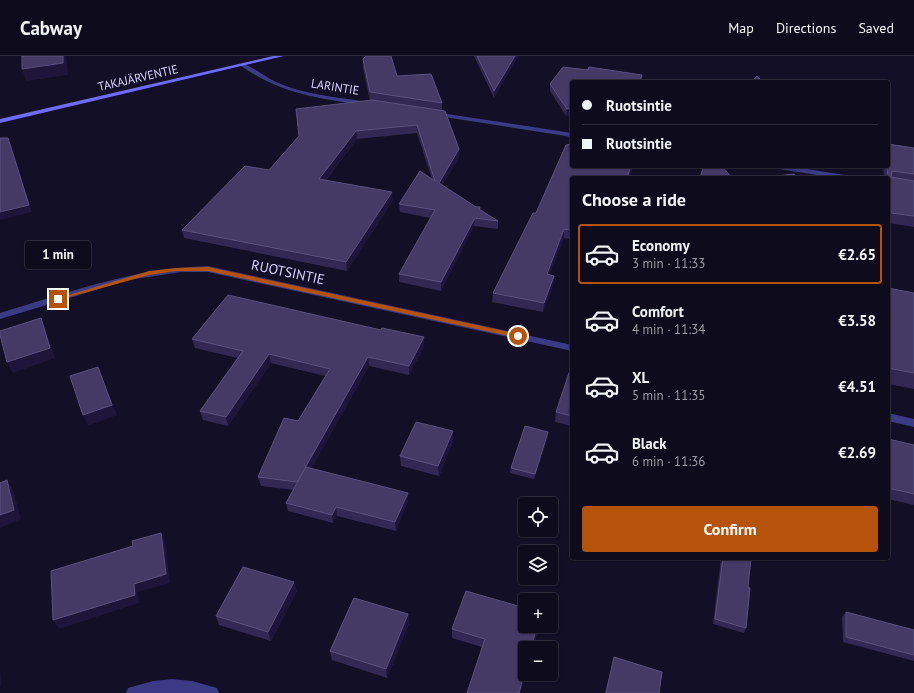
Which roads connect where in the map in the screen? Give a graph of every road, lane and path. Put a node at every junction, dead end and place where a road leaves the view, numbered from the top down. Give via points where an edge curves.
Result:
1 (281, 56) edge
2 (243, 65) junction
3 (378, 105) edge
4 (429, 113) edge
5 (0, 121) edge
6 (570, 135) edge
7 (785, 168) edge
8 (838, 176) edge
9 (0, 316) edge
10 (570, 348) edge
11 (890, 417) edge
12 (914, 423) edge
13 (133, 693) edge
14 (212, 693) edge

1 - 2 street, TAKAJÄRVENTIE
2 - 3 street, LARINTIE via 263,79 287,90
2 - 5 street, TAKAJÄRVENTIE
4 - 6 street
7 - 8 street
9 - 10 street, RUOTSINTIE via 129,277 168,270 208,269
11 - 12 street
13 - 14 street via 156,687 177,686

